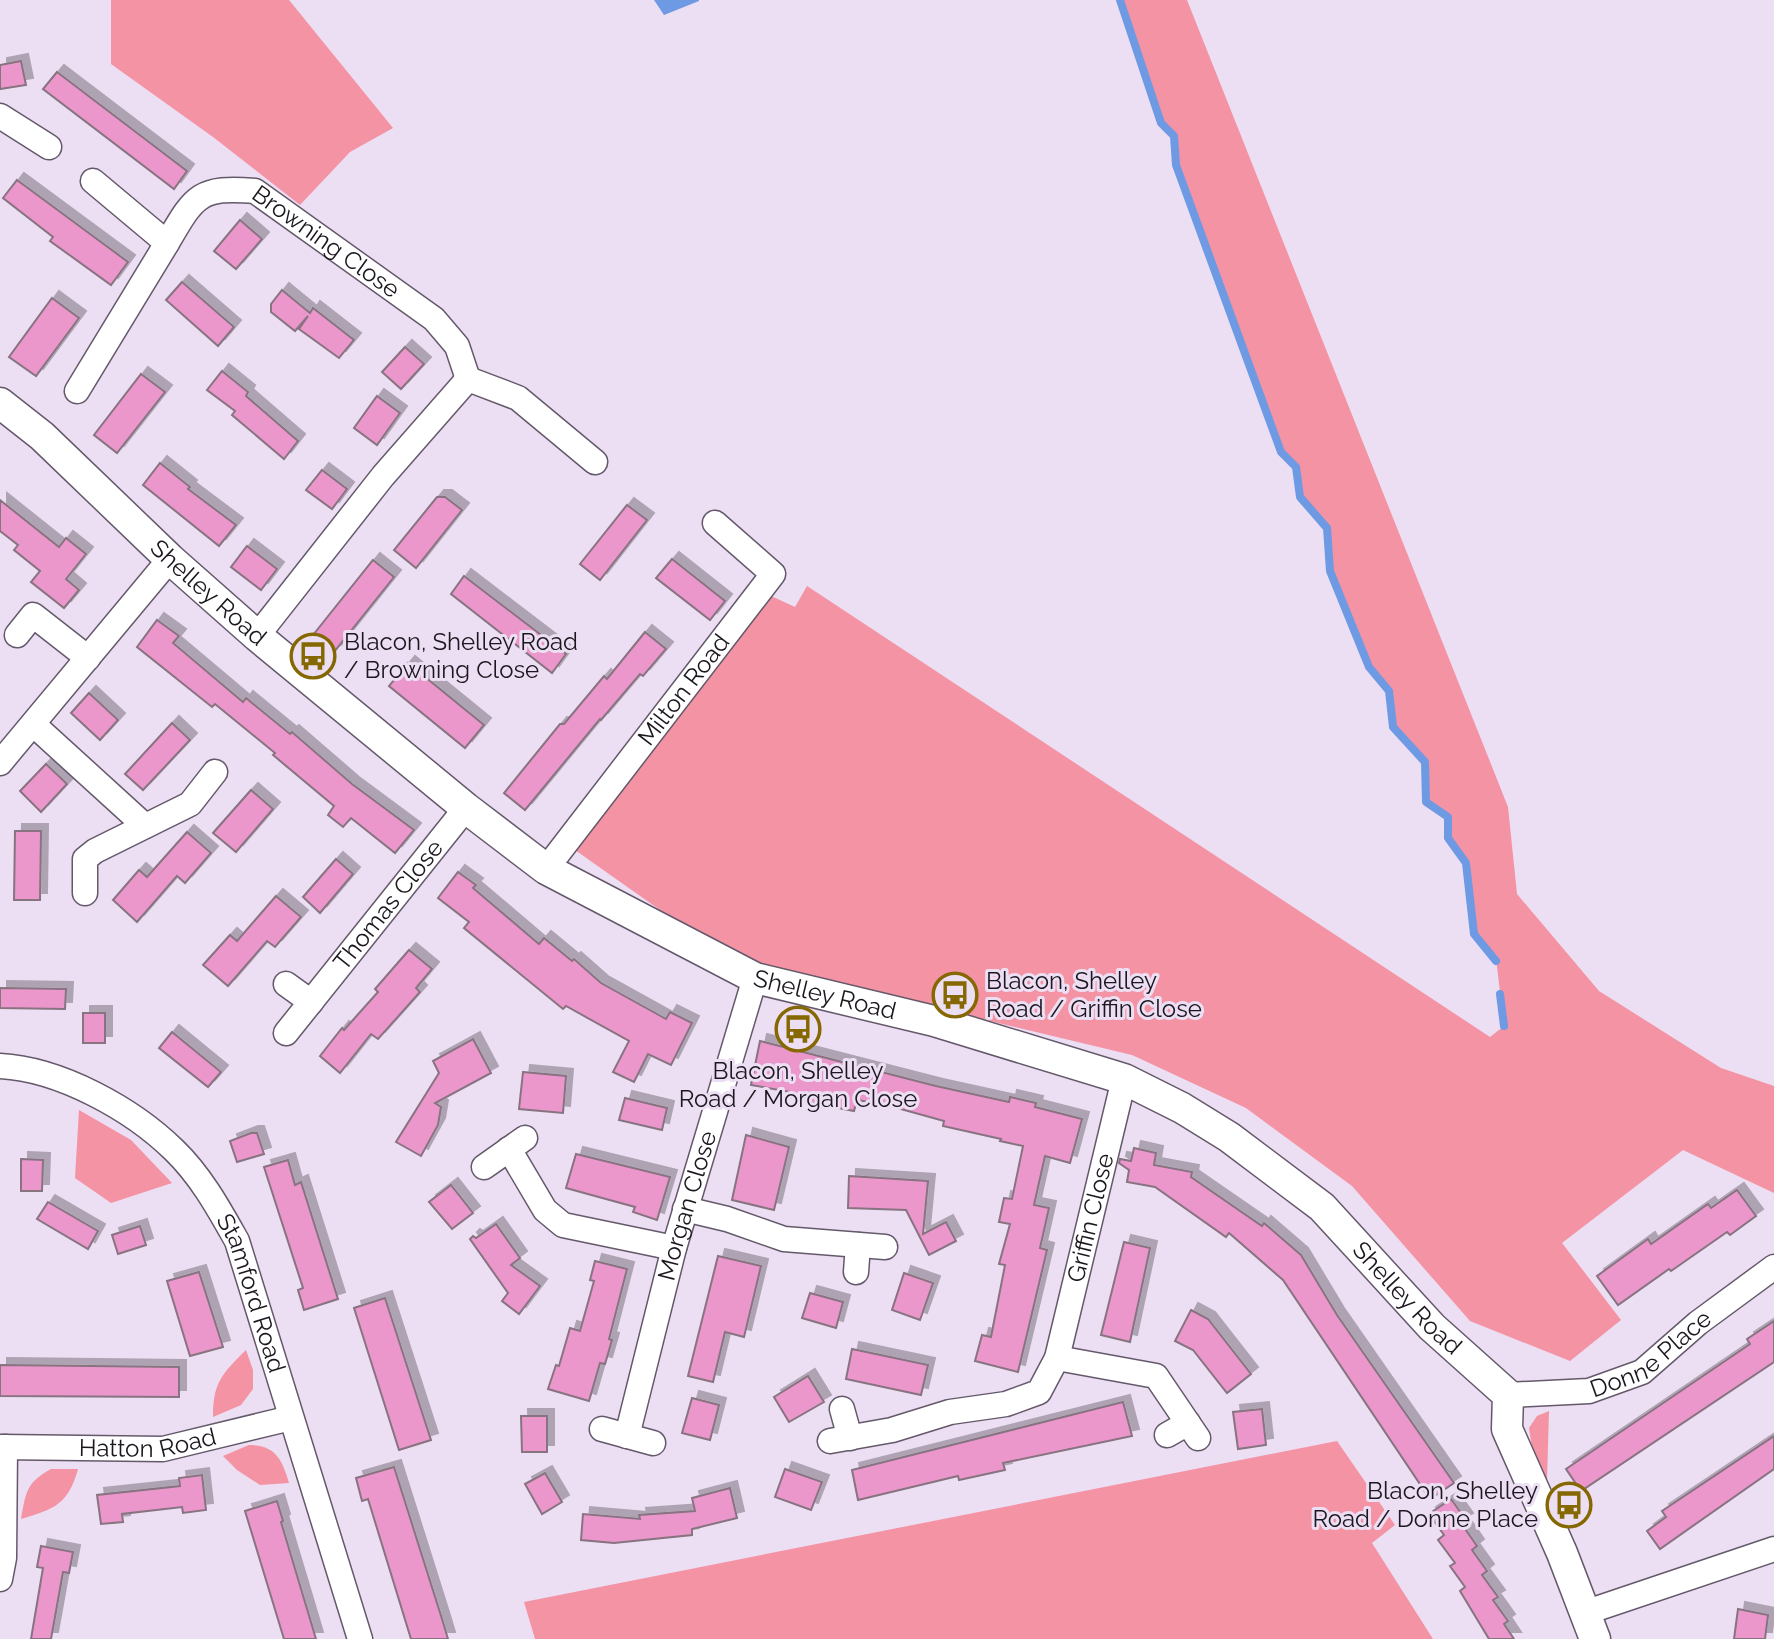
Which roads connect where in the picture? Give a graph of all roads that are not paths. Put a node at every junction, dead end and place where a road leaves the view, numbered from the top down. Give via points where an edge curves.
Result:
1 (0, 116) edge
2 (49, 147) dead end
3 (93, 181) dead end
4 (167, 243) junction
5 (468, 379) junction
6 (77, 391) dead end
7 (0, 403) edge
8 (595, 462) dead end
9 (715, 523) dead end
10 (170, 559) junction
11 (17, 635) dead end
12 (257, 636) junction
13 (88, 658) junction
14 (33, 724) junction
15 (0, 763) edge
16 (215, 772) dead end
17 (466, 808) junction
18 (145, 826) junction
19 (546, 869) junction
20 (85, 893) dead end
21 (755, 978) junction
22 (286, 984) dead end
23 (311, 1002) junction
24 (286, 1033) dead end
25 (0, 1066) edge
26 (1124, 1079) junction
27 (484, 1167) dead end
28 (685, 1209) junction
29 (858, 1245) junction
30 (885, 1247) dead end
31 (674, 1248) junction
32 (1774, 1267) edge
33 (856, 1272) dead end
34 (1057, 1358) junction
35 (1508, 1395) junction
36 (842, 1409) dead end
37 (291, 1418) junction
38 (602, 1429) dead end
39 (1184, 1432) dead end
40 (627, 1436) junction
41 (653, 1443) dead end
42 (2, 1447) edge
43 (1774, 1549) edge
44 (0, 1579) edge
45 (1590, 1626) edge
46 (360, 1639) edge

1 - 2 street
3 - 4 street
4 - 5 street, Browning Close via 191,201 224,188 255,191 434,319 457,346
4 - 6 street, Browning Close
5 - 8 street via 518,398
5 - 12 street via 383,476
7 - 10 street, Shelley Road via 42,436
9 - 19 street, Milton Road via 773,574
10 - 12 street, Shelley Road
10 - 13 street
11 - 13 street via 24,608
12 - 17 street, Shelley Road
13 - 14 street
14 - 15 street
14 - 18 street
16 - 18 street via 190,804
17 - 19 street, Shelley Road
17 - 23 street, Thomas Close
18 - 20 street via 85,859
19 - 21 street, Shelley Road
21 - 26 street, Shelley Road via 934,1021
21 - 28 street, Morgan Close
22 - 23 street
23 - 24 street, Thomas Close
25 - 37 street, Stamford Road via 65,1081 121,1109 192,1171 237,1241
26 - 34 street, Griffin Close
26 - 35 street, Shelley Road via 1229,1137 1322,1207 1432,1327
27 - 31 street via 517,1144 545,1210 563,1225
28 - 29 street via 784,1239
28 - 31 street, Morgan Close
29 - 30 street
29 - 33 street
31 - 40 street, Morgan Close
32 - 35 street, Donne Place via 1642,1372 1589,1391
34 - 36 street, Griffin Close via 1039,1392 1006,1404 950,1412 840,1440
34 - 39 street via 1156,1376
35 - 45 street via 1507,1429
37 - 42 street, Hatton Road via 163,1449
37 - 46 street, Stamford Road
38 - 40 street
40 - 41 street
42 - 44 street
43 - 45 street

